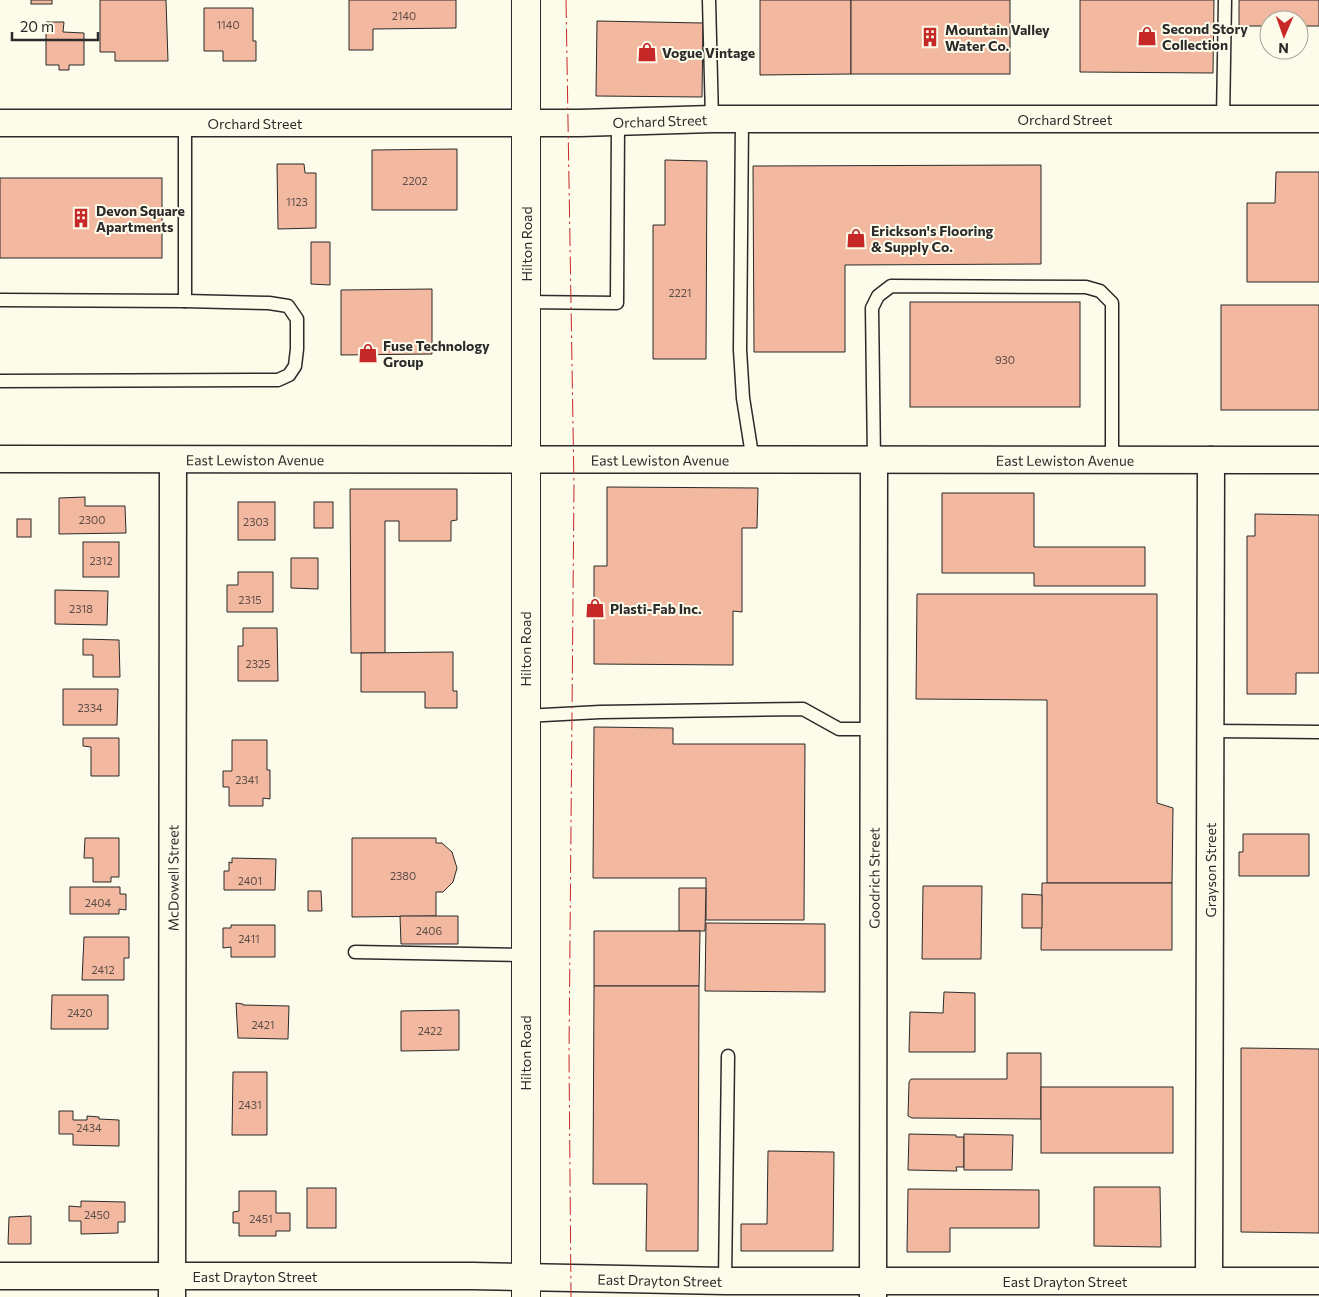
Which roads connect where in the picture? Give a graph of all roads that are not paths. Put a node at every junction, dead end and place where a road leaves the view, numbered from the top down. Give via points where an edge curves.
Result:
1 (526, 0) edge
2 (709, 0) edge
3 (1225, 0) edge
4 (712, 119) junction
5 (1223, 119) junction
6 (1319, 119) edge
7 (742, 120) junction
8 (618, 122) junction
9 (0, 123) edge
10 (185, 123) junction
11 (527, 123) junction
12 (0, 300) edge
13 (184, 301) junction
14 (525, 302) junction
15 (0, 381) edge
16 (0, 459) edge
17 (526, 460) junction
18 (1211, 460) junction
19 (1319, 460) edge
20 (173, 461) junction
21 (753, 461) junction
22 (874, 461) junction
23 (1112, 461) junction
24 (525, 716) junction
25 (874, 729) junction
26 (1210, 731) junction
27 (1319, 732) edge
28 (355, 952) dead end
29 (524, 955) junction
30 (728, 1056) dead end
31 (0, 1276) edge
32 (1209, 1280) junction
33 (725, 1281) junction
34 (1319, 1281) edge
35 (172, 1286) edge
36 (526, 1288) edge
37 (873, 1289) edge

1 - 11 street, Hilton Road
2 - 4 lane
3 - 5 lane
4 - 7 street, Orchard Street
4 - 8 street, Orchard Street
5 - 6 street, Orchard Street
5 - 7 street, Orchard Street
7 - 21 lane via 740,350 743,398
8 - 11 street, Orchard Street
8 - 14 lane via 617,303
9 - 10 street, Orchard Street
10 - 11 street, Orchard Street
10 - 13 lane
11 - 14 street, Hilton Road
12 - 13 lane
13 - 15 lane via 288,306 297,318 295,366 289,375 278,380
14 - 17 street, Hilton Road
16 - 20 street, East Lewiston Avenue
17 - 20 street, East Lewiston Avenue
17 - 21 street, East Lewiston Avenue
17 - 24 street, Hilton Road
18 - 19 street, East Lewiston Avenue
18 - 23 street, East Lewiston Avenue
18 - 26 street, Grayson Street
20 - 35 street, McDowell Street
21 - 22 street, East Lewiston Avenue
22 - 23 street, East Lewiston Avenue
22 - 23 lane via 872,308 878,296 890,286 910,286 1086,287 1100,291 1112,303
22 - 25 street, Goodrich Street
24 - 25 lane via 802,709 839,729
24 - 29 street, Hilton Road
25 - 37 street, Goodrich Street
26 - 27 lane
26 - 32 street, Grayson Street
28 - 29 lane
29 - 36 street, Hilton Road
30 - 33 lane
31 - 35 street, East Drayton Street
32 - 34 street, East Drayton Street
32 - 37 street, East Drayton Street
33 - 36 street, East Drayton Street
33 - 37 street, East Drayton Street
35 - 36 street, East Drayton Street via 472,1276

